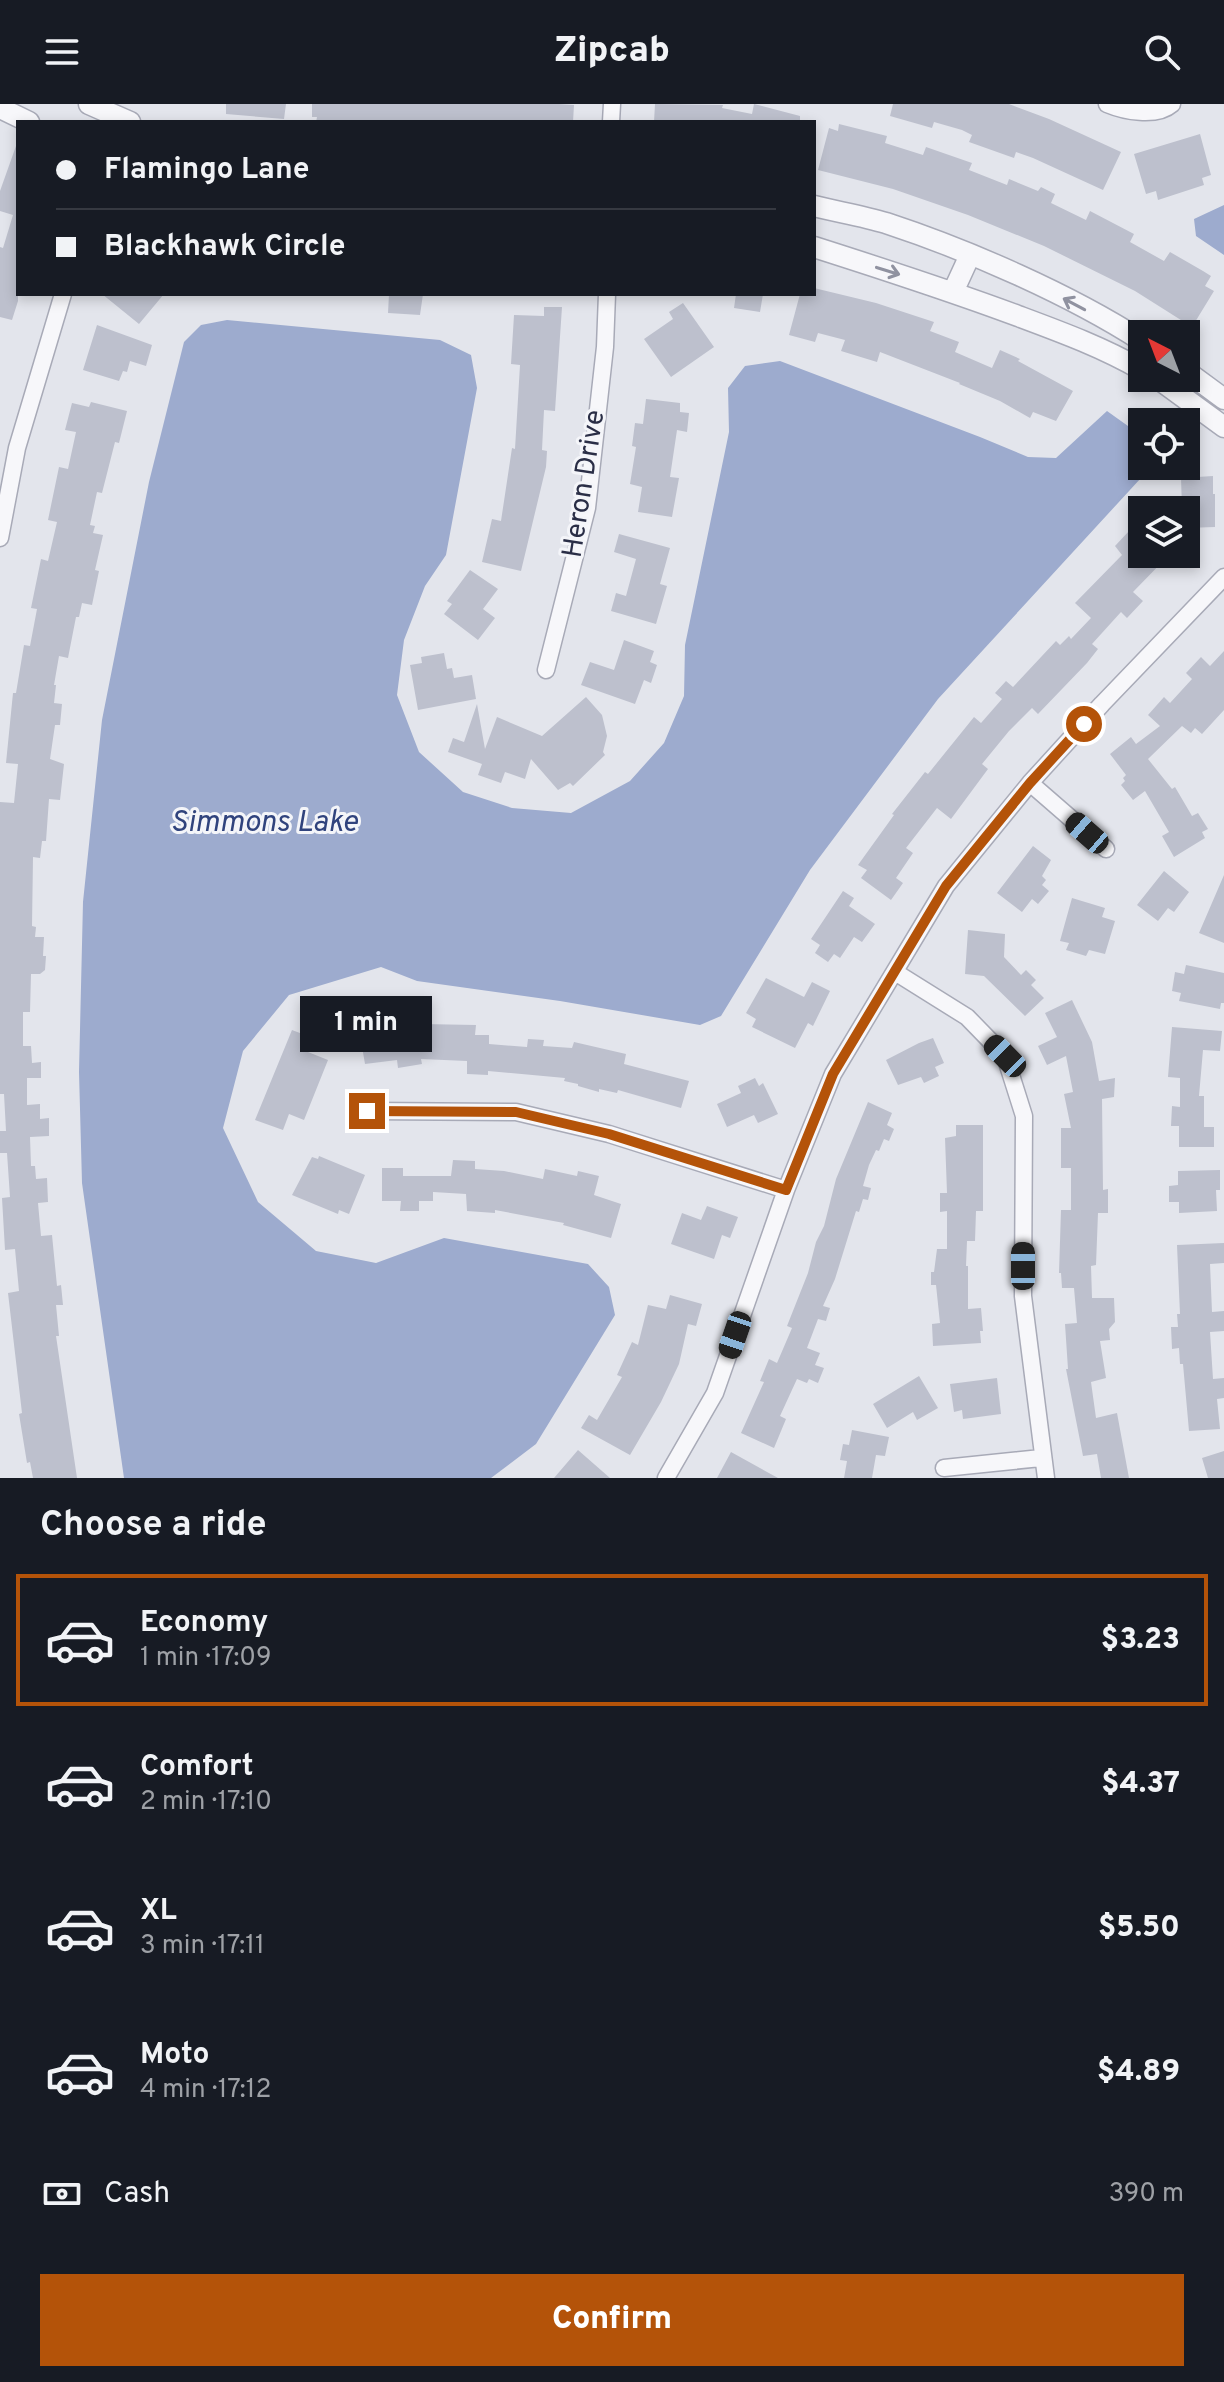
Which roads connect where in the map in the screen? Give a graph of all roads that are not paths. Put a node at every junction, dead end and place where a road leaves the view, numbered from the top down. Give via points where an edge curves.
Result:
1 (89, 104) edge
2 (1107, 104) edge
3 (1172, 104) edge
4 (0, 108) edge
5 (126, 117) edge
6 (25, 120) edge
7 (816, 206) edge
8 (816, 248) edge
9 (970, 255) junction
10 (953, 292) junction
11 (62, 296) edge
12 (607, 296) edge
13 (1128, 333) edge
14 (1128, 341) edge
15 (1113, 354) junction
16 (1128, 362) edge
17 (1200, 381) edge
18 (1176, 392) edge
19 (1224, 399) edge
20 (1224, 427) edge
21 (0, 538) edge
22 (1224, 577) edge
23 (546, 670) dead end
24 (1030, 783) junction
25 (1106, 849) dead end
26 (895, 972) junction
27 (367, 1111) dead end
28 (786, 1190) junction
29 (1041, 1458) junction
30 (944, 1468) dead end
31 (666, 1478) edge
32 (1046, 1478) edge

1 - 5 street
2 - 3 street via 1126,111 1166,109
4 - 6 street
7 - 9 street via 883,222
8 -> 10 street
9 - 10 street
13 -> 9 street
10 - 15 street
11 - 21 street via 17,448
12 - 23 street, Heron Drive via 587,508
14 - 15 street
15 - 16 street
17 - 19 street
18 - 20 street
22 - 24 street
24 - 25 street
24 - 26 street via 946,886
26 - 28 street via 833,1074
26 - 29 street via 967,1017 1005,1056 1024,1116 1023,1296
27 - 28 street via 516,1112 609,1134
28 - 31 street via 715,1393
29 - 30 street
29 - 32 street

